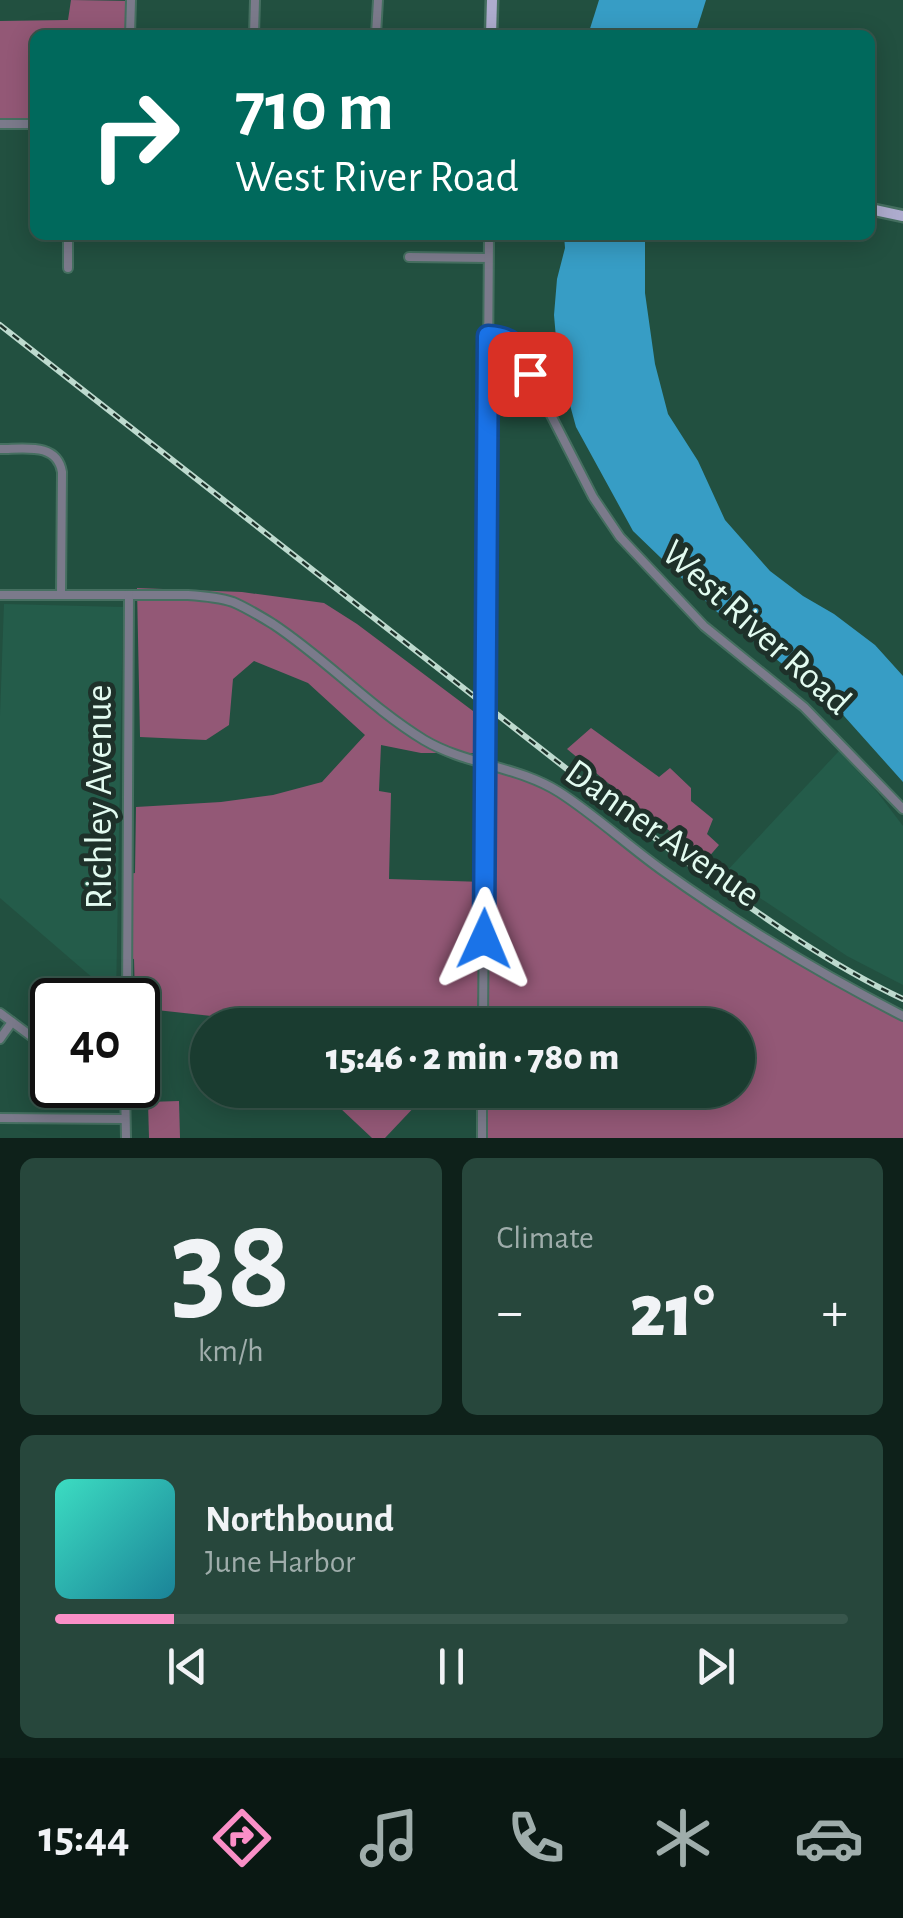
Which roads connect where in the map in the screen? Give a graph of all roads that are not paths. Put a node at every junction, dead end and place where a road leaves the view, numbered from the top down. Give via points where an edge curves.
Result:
1 (131, 0) edge
2 (255, 0) edge
3 (378, 0) edge
4 (492, 0) edge
5 (130, 30) edge
6 (254, 30) edge
7 (376, 30) edge
8 (491, 30) edge
9 (0, 124) edge
10 (30, 124) edge
11 (875, 210) edge
12 (903, 216) edge
13 (68, 240) edge
14 (488, 240) edge
15 (409, 257) dead end
16 (488, 258) junction
17 (68, 268) dead end
18 (488, 336) junction
19 (0, 449) edge
20 (0, 595) edge
21 (60, 595) junction
22 (129, 595) junction
23 (486, 765) junction
24 (903, 809) edge
25 (126, 978) edge
26 (483, 1008) edge
27 (0, 1013) edge
28 (903, 1016) edge
29 (12, 1022) junction
30 (30, 1035) edge
31 (0, 1038) edge
32 (125, 1108) edge
33 (482, 1108) edge
34 (0, 1118) edge
35 (125, 1119) junction
36 (126, 1138) edge
37 (482, 1138) edge

1 - 5 street
2 - 6 street
3 - 7 street
4 - 8 main road
9 - 10 street
11 - 12 main road
13 - 17 street
14 - 16 street
15 - 16 street
16 - 18 street
18 - 23 street
18 - 24 street, West River Road via 514,344 593,497 635,554 704,626 831,733
19 - 21 street via 42,449 57,458
20 - 21 street, Danner Avenue
21 - 22 street, Danner Avenue
22 - 23 street, Danner Avenue via 198,596 240,605 410,730
22 - 25 street, Richley Avenue
23 - 26 street
23 - 28 street, Danner Avenue via 559,792 754,932
27 - 29 street
29 - 30 street
29 - 31 street
32 - 35 street
33 - 37 street
34 - 35 street
35 - 36 street

